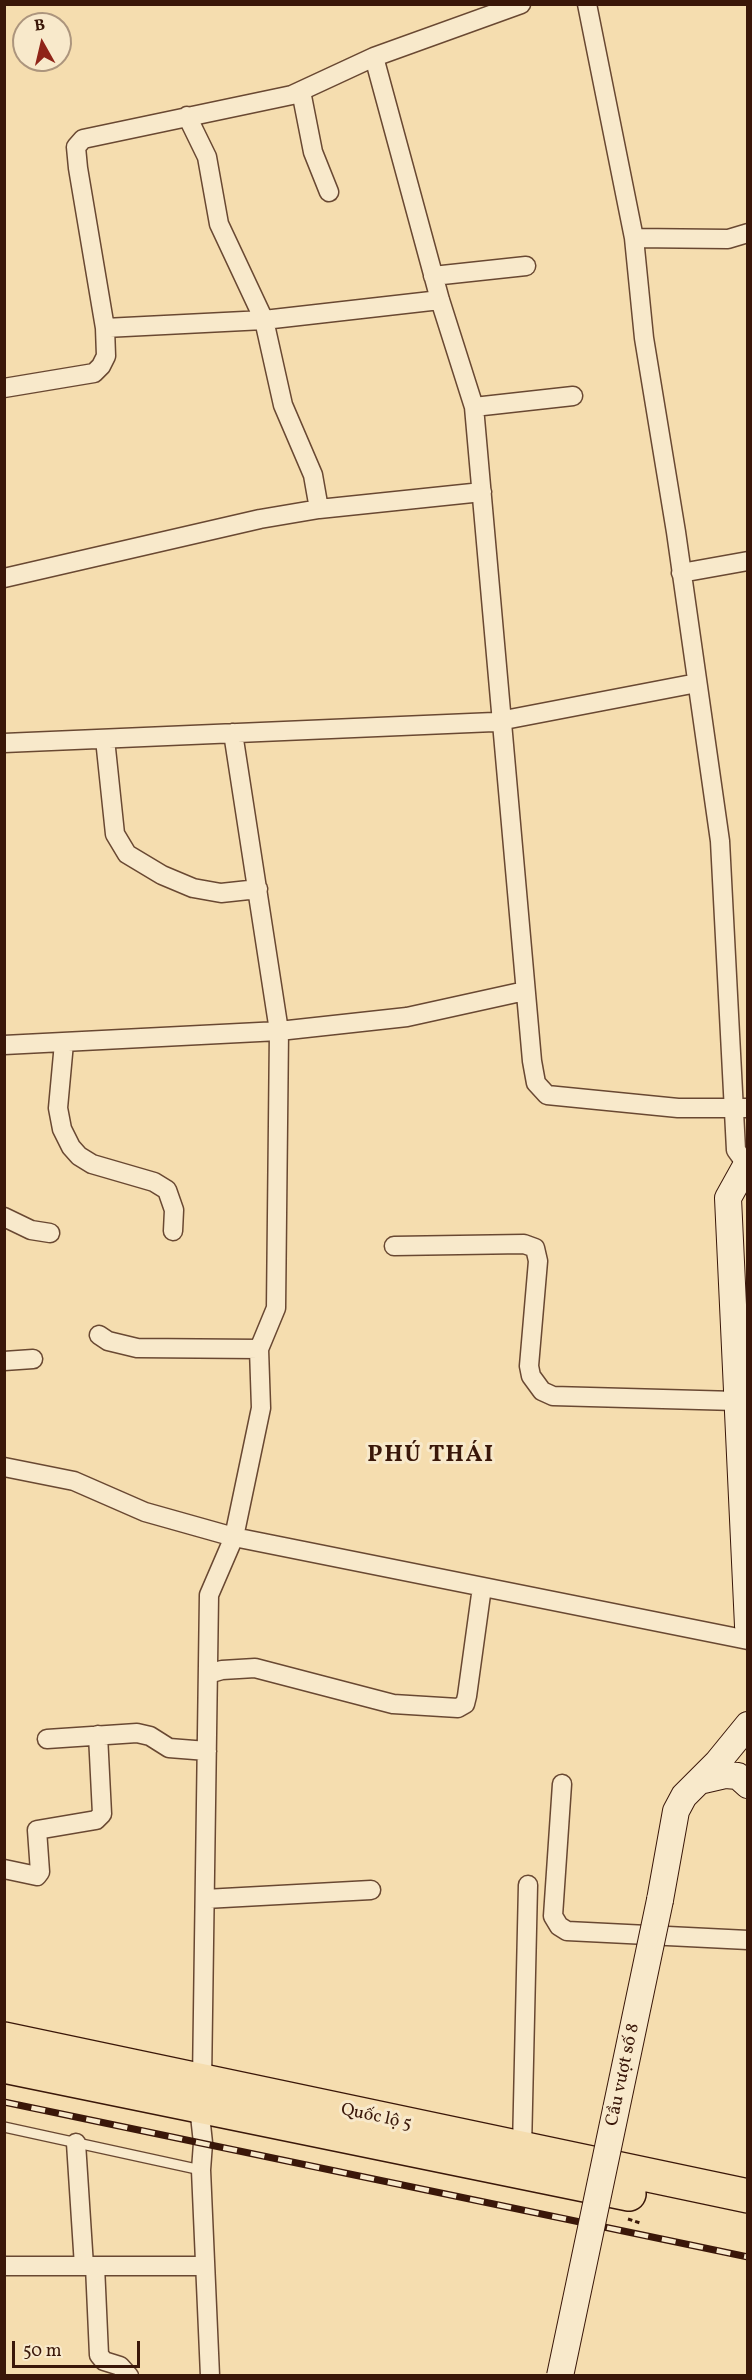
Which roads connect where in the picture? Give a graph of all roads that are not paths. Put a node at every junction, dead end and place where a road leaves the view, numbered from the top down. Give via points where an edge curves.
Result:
1 (521, 4) edge
2 (587, 4) edge
3 (374, 57) junction
4 (300, 91) junction
5 (187, 116) junction
6 (329, 192) dead end
7 (747, 232) edge
8 (634, 238) junction
9 (526, 266) dead end
10 (433, 276) junction
11 (440, 300) junction
12 (264, 320) junction
13 (105, 328) junction
14 (4, 388) edge
15 (573, 396) dead end
16 (474, 407) junction
17 (482, 492) junction
18 (319, 509) junction
19 (747, 561) edge
20 (681, 573) junction
21 (4, 578) edge
22 (697, 683) junction
23 (502, 719) junction
24 (233, 733) junction
25 (105, 739) junction
26 (4, 742) edge
27 (258, 889) junction
28 (525, 992) junction
29 (279, 1031) junction
30 (64, 1043) junction
31 (4, 1045) edge
32 (741, 1108) edge
33 (747, 1166) edge
34 (4, 1216) edge
35 (173, 1231) dead end
36 (50, 1233) dead end
37 (394, 1246) dead end
38 (99, 1335) dead end
39 (259, 1349) junction
40 (33, 1359) dead end
41 (4, 1361) edge
42 (736, 1401) junction
43 (4, 1467) edge
44 (234, 1537) junction
45 (482, 1587) junction
46 (747, 1626) edge
47 (747, 1640) edge
48 (208, 1674) junction
49 (747, 1725) edge
50 (98, 1735) junction
51 (47, 1739) dead end
52 (207, 1751) junction
53 (699, 1781) junction
54 (562, 1784) dead end
55 (747, 1785) edge
56 (4, 1869) edge
57 (528, 1885) dead end
58 (371, 1890) dead end
59 (205, 1899) junction
60 (747, 1940) edge
61 (4, 2040) edge
62 (4, 2066) edge
63 (201, 2094) junction
64 (4, 2127) edge
65 (76, 2143) junction
66 (522, 2148) junction
67 (201, 2170) junction
68 (747, 2196) edge
69 (747, 2218) edge
70 (4, 2266) edge
71 (89, 2266) junction
72 (205, 2266) junction
73 (129, 2376) edge
74 (210, 2376) edge
75 (560, 2376) edge

1 - 3 street
2 - 8 street
3 - 4 street
3 - 10 street
4 - 5 street
4 - 6 street via 313,152
5 - 12 street via 207,157 219,224
5 - 13 street via 83,139 76,147
7 - 8 street via 728,239
8 - 20 street via 644,338
9 - 10 street
10 - 11 street
11 - 12 street
11 - 16 street
12 - 13 street
12 - 18 street via 284,405 313,475
13 - 14 street via 106,356 94,373
15 - 16 street
16 - 17 street
17 - 18 street
17 - 23 street
18 - 21 street
19 - 20 street
20 - 22 street
22 - 23 street
22 - 32 street via 720,841
23 - 24 street
23 - 28 street
24 - 25 street
24 - 27 street
25 - 26 street
25 - 27 street via 115,834 127,854 193,888 221,893
27 - 29 street
28 - 29 street via 407,1017
28 - 32 street via 536,1083 547,1095 678,1108
29 - 30 street
29 - 39 street via 276,1308
30 - 31 street
30 - 35 street via 58,1108 71,1147 92,1164 154,1182 167,1190 174,1210
32 - 33 street via 736,1150
33 - 42 main road via 728,1198
34 - 36 street via 31,1230
37 - 42 street via 524,1244 535,1248 538,1261 531,1376 542,1391 553,1396
38 - 39 street via 137,1348
39 - 44 street via 261,1408
40 - 41 street
42 - 46 main road
43 - 44 street via 74,1481 145,1512
44 - 45 street
44 - 48 street via 209,1595
45 - 47 street
45 - 48 street via 467,1696 465,1704 458,1708 393,1704 255,1668
48 - 52 street
49 - 53 main road, Cầu vượt số 8
50 - 51 street
50 - 52 street via 143,1734 169,1748
50 - 56 street via 103,1804 100,1818 37,1830 37,1876
52 - 59 street
53 - 55 main road via 738,1776
53 - 75 main road, Cầu vượt số 8, bridge via 676,1811
54 - 60 street via 553,1916 559,1926 567,1931
57 - 66 street
58 - 59 street
59 - 63 street
61 - 63 highway, Quốc lộ 5
62 - 63 highway, Quốc lộ 5
63 - 66 highway, Quốc lộ 5
63 - 67 street
63 - 69 highway, Quốc lộ 5
64 - 65 lane
65 - 67 lane
65 - 71 street
66 - 68 highway, Quốc lộ 5
67 - 72 street
70 - 71 street
71 - 72 street
71 - 73 street via 99,2355 120,2366
72 - 74 street

